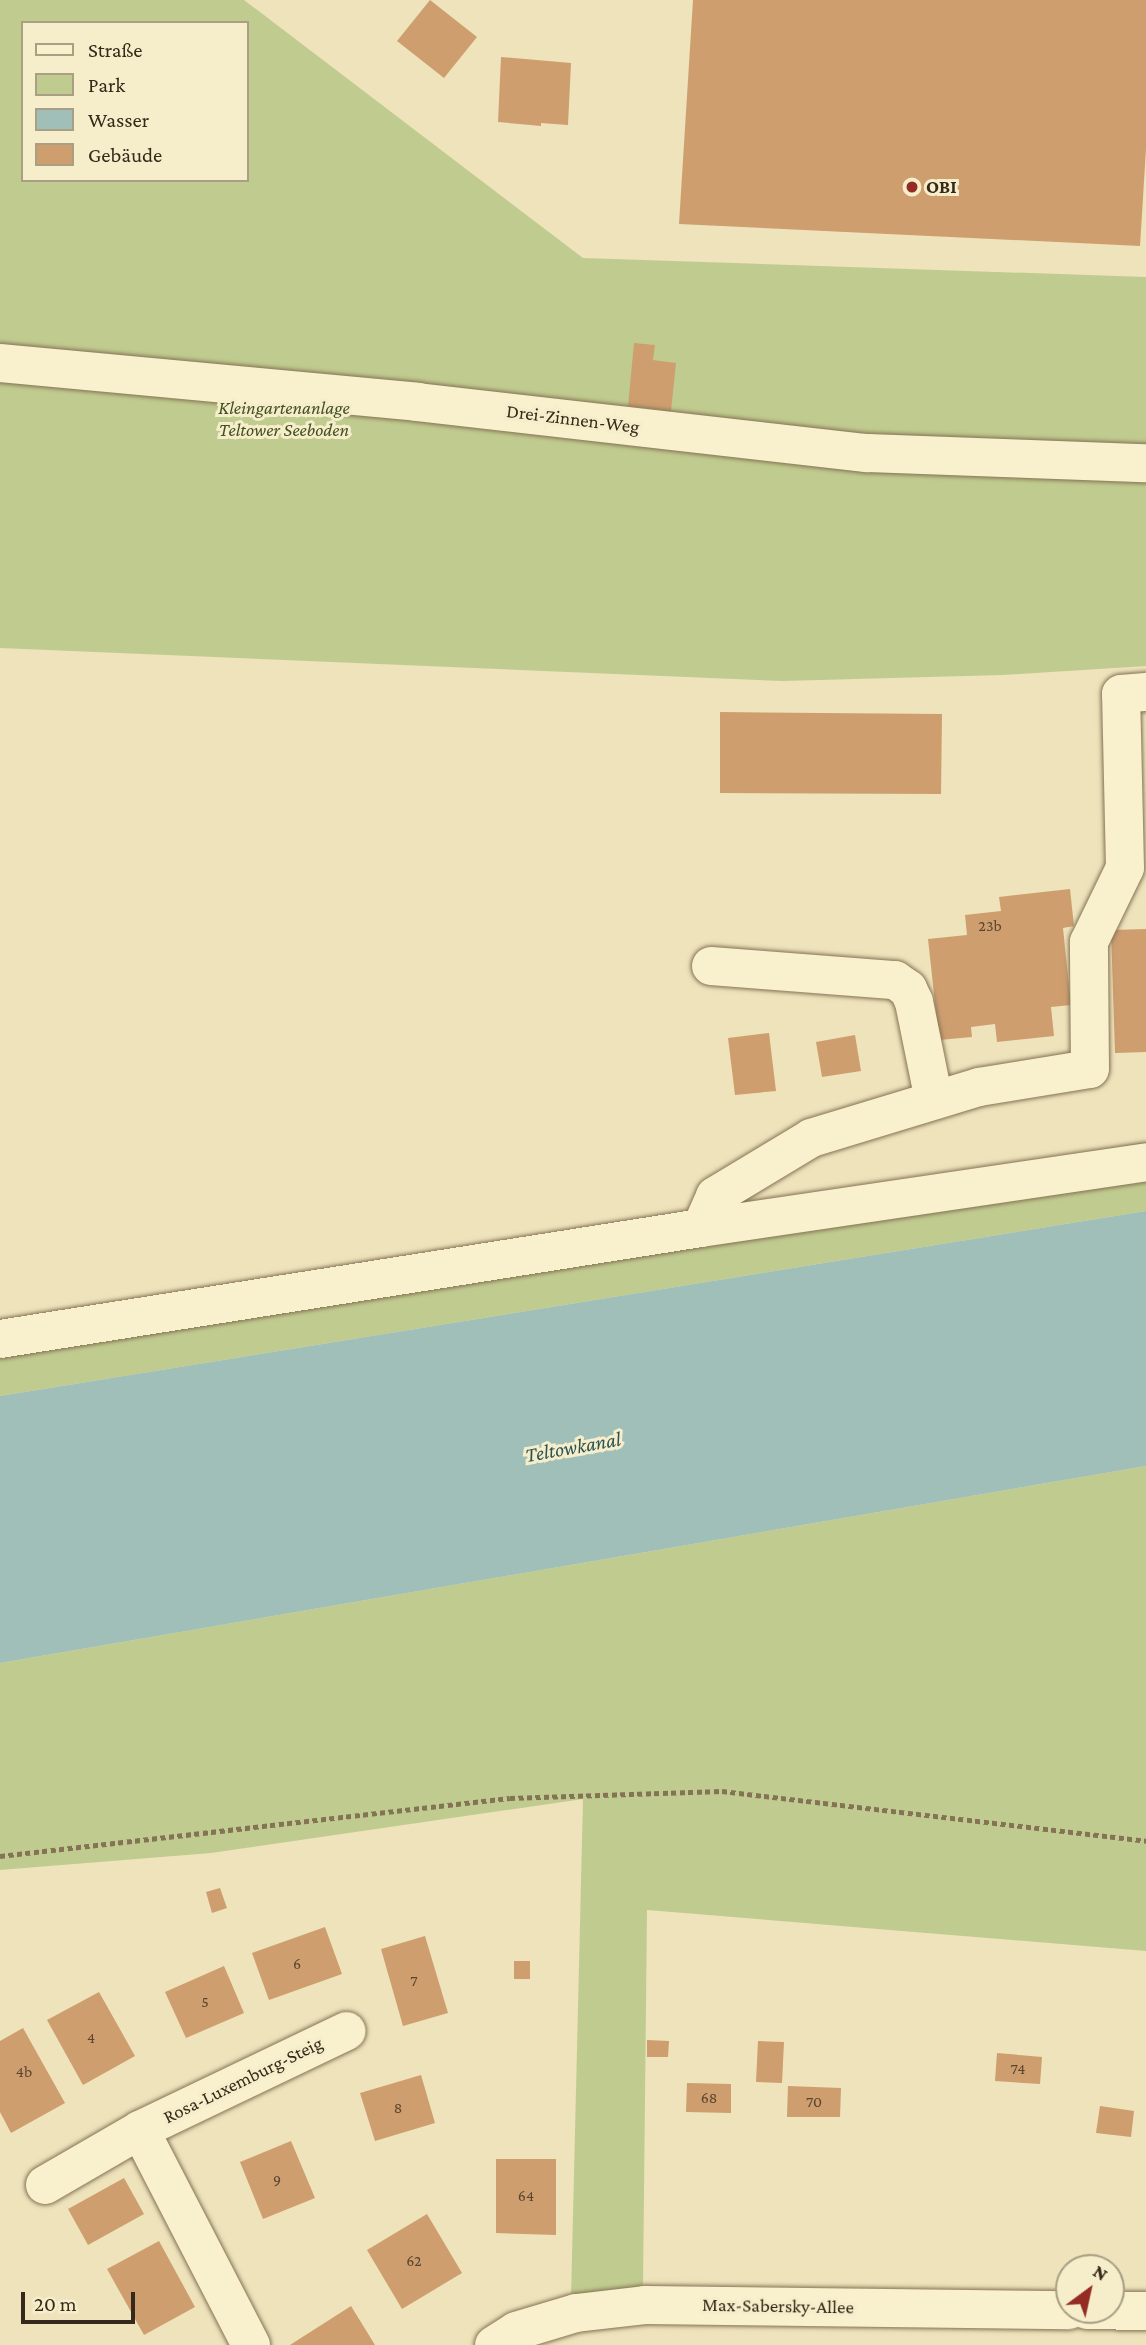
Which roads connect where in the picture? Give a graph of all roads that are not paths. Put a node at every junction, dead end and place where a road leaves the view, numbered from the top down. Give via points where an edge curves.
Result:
1 (0, 363) edge
2 (1146, 463) edge
3 (1146, 692) edge
4 (711, 965) dead end
5 (934, 1100) junction
6 (1146, 1161) edge
7 (701, 1228) junction
8 (0, 1339) edge
9 (346, 2031) dead end
10 (140, 2130) junction
11 (45, 2185) dead end
12 (1055, 2310) edge
13 (1125, 2311) edge
14 (1146, 2311) edge
15 (251, 2345) edge
16 (494, 2345) edge

1 - 2 street, Drei-Zinnen-Weg via 417,401 867,453
3 - 5 street via 1121,694 1125,868 1089,942 1090,1069 979,1087
4 - 5 street via 895,980 908,989 914,1002
5 - 7 street via 811,1138 715,1196
6 - 7 street
7 - 8 street
9 - 10 street, Rosa-Luxemburg-Steig
10 - 11 street, Rosa-Luxemburg-Steig
10 - 15 street, Rosa-Luxemburg-Steig
12 - 16 street, Max-Sabersky-Allee via 645,2305 576,2314 516,2331
13 - 14 street

